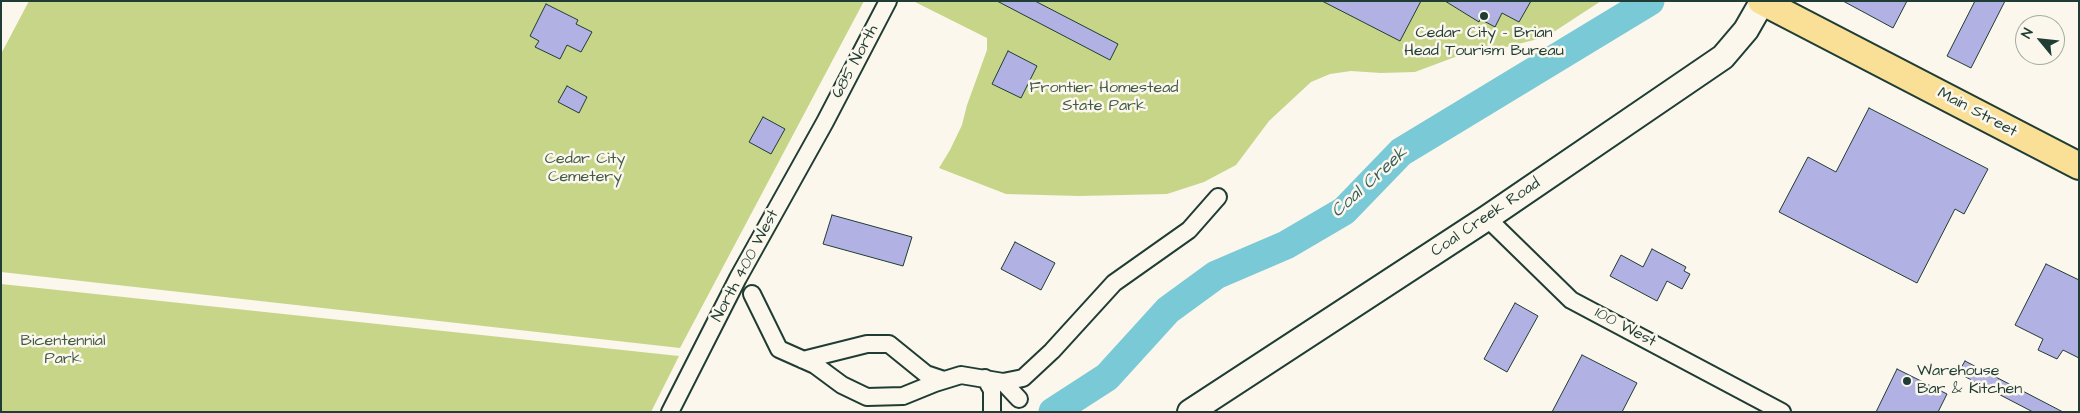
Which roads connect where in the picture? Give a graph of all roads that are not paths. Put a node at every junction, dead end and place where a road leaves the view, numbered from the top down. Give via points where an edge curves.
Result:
1 (888, 1) edge
2 (1761, 2) edge
3 (825, 122) joint
4 (2079, 166) edge
5 (1218, 197) dead end
6 (1487, 218) junction
7 (752, 294) dead end
8 (803, 360) junction
9 (985, 378) junction
10 (944, 380) junction
11 (1003, 382) junction
12 (1019, 399) dead end
13 (670, 412) edge
14 (992, 412) edge
15 (1190, 412) edge
16 (1782, 412) edge

1 - 3 street, 685 North
2 - 4 main road, Main Street
2 - 6 main road, Coal Creek Road via 1746,30 1723,57
3 - 13 street, North 400 West via 738,278
5 - 11 street via 1189,230 1114,283 1024,378
6 - 15 main road, Coal Creek Road
6 - 16 street, 100 West via 1571,300
7 - 8 street via 779,349
8 - 10 street via 866,397 903,396
8 - 10 street via 867,344 889,344 926,374
9 - 10 street via 961,375
9 - 11 street
9 - 14 street via 992,390
11 - 12 street

